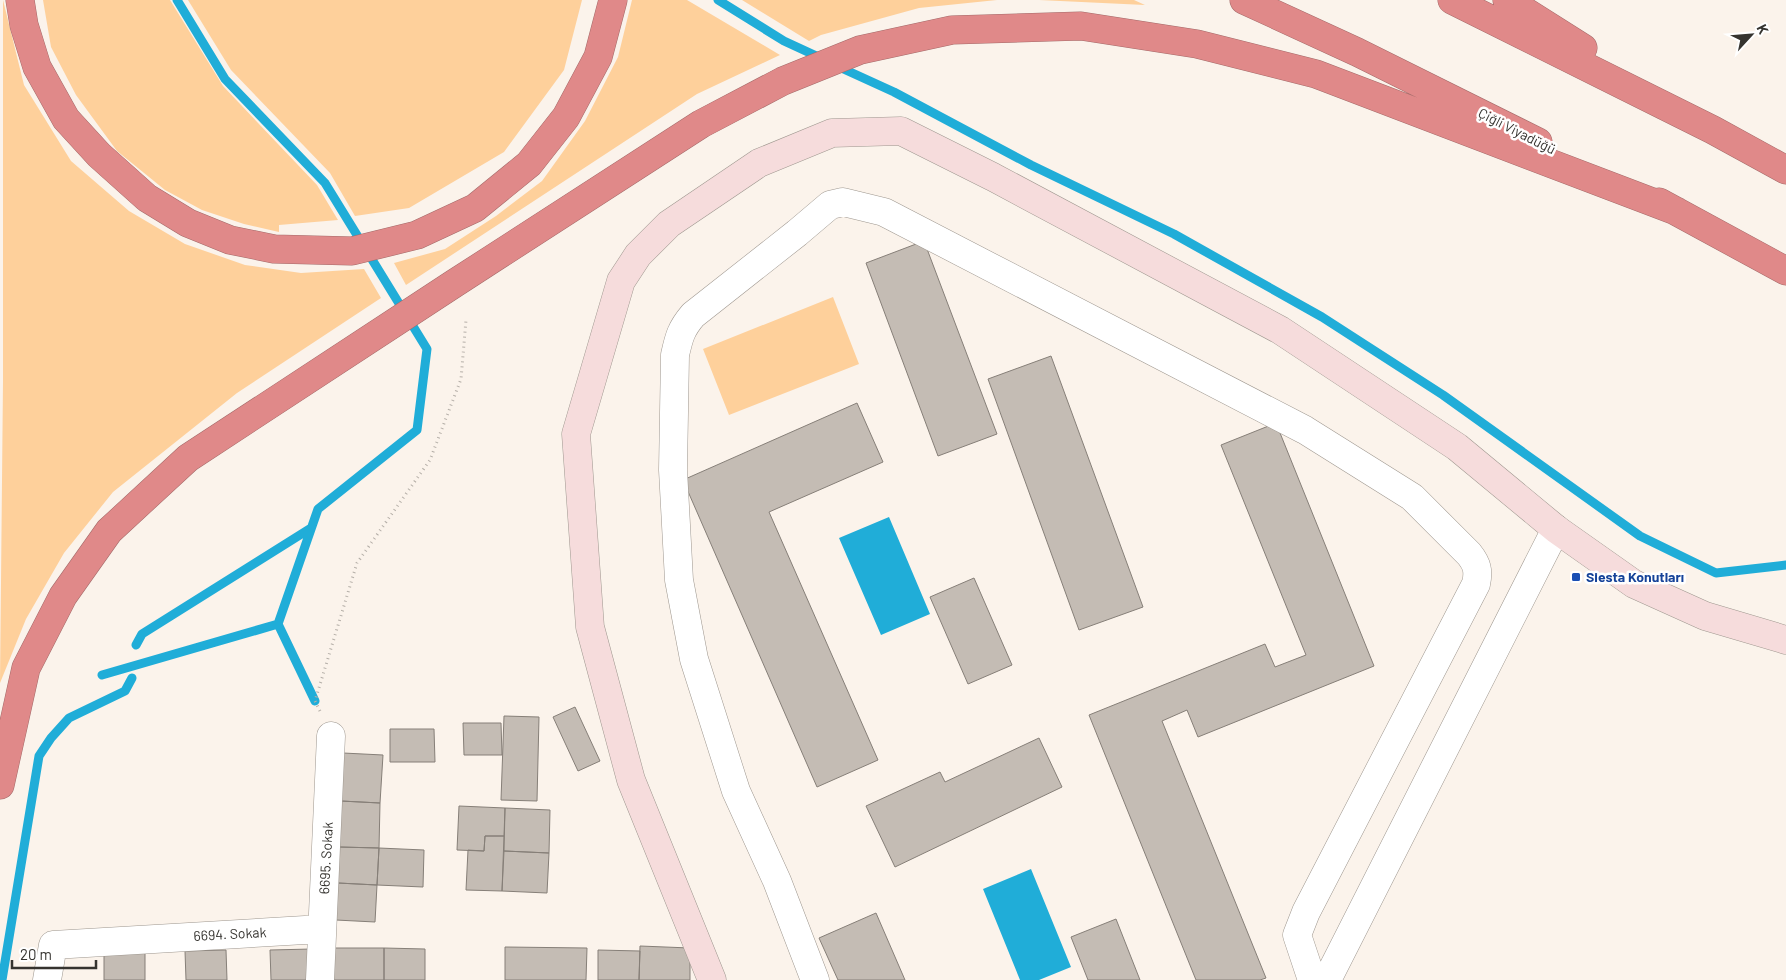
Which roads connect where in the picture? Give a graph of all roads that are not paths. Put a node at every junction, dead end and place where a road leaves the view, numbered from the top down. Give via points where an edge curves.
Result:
1 (20, 0) edge
2 (613, 0) edge
3 (1244, 0) edge
4 (1452, 0) edge
5 (1507, 0) edge
6 (1713, 130) junction
7 (1786, 170) edge
8 (1676, 211) junction
9 (1786, 271) edge
10 (1556, 529) junction
11 (1786, 640) edge
12 (331, 736) road end
13 (0, 785) edge
14 (322, 929) junction
15 (47, 980) edge
16 (320, 980) edge
17 (712, 980) edge
18 (815, 980) edge
19 (1312, 980) edge
20 (1327, 980) edge

1 - 2 highway via 24,26 37,66 66,119 99,155 147,198 188,223 230,240 274,249 352,251 417,235 474,208 529,164 566,117 598,57
3 - 8 highway, Çiğli Viyadüğü via 1357,52
4 - 6 highway
5 - 6 highway
6 - 7 highway
8 - 9 highway, Çiğli Viyadüğü
8 - 13 highway via 1316,74 1206,47 1081,26 952,30 860,50 783,81 701,124 188,458 109,531 62,596 26,668
10 - 11 street via 1634,584 1705,616
10 - 17 street via 1457,447 1280,330 901,131 832,133 759,163 669,224 638,255 622,280 576,434 590,627 631,780
10 - 20 street
12 - 14 street, 6695. Sokak
14 - 15 street, 6694. Sokak via 53,945
14 - 16 street, 6695. Sokak
18 - 19 street via 777,881 736,791 694,659 680,580 676,530 673,470 675,355 683,327 694,315 830,205 844,202 884,212 1305,430 1412,497 1475,562 1479,572 1476,584 1297,935

